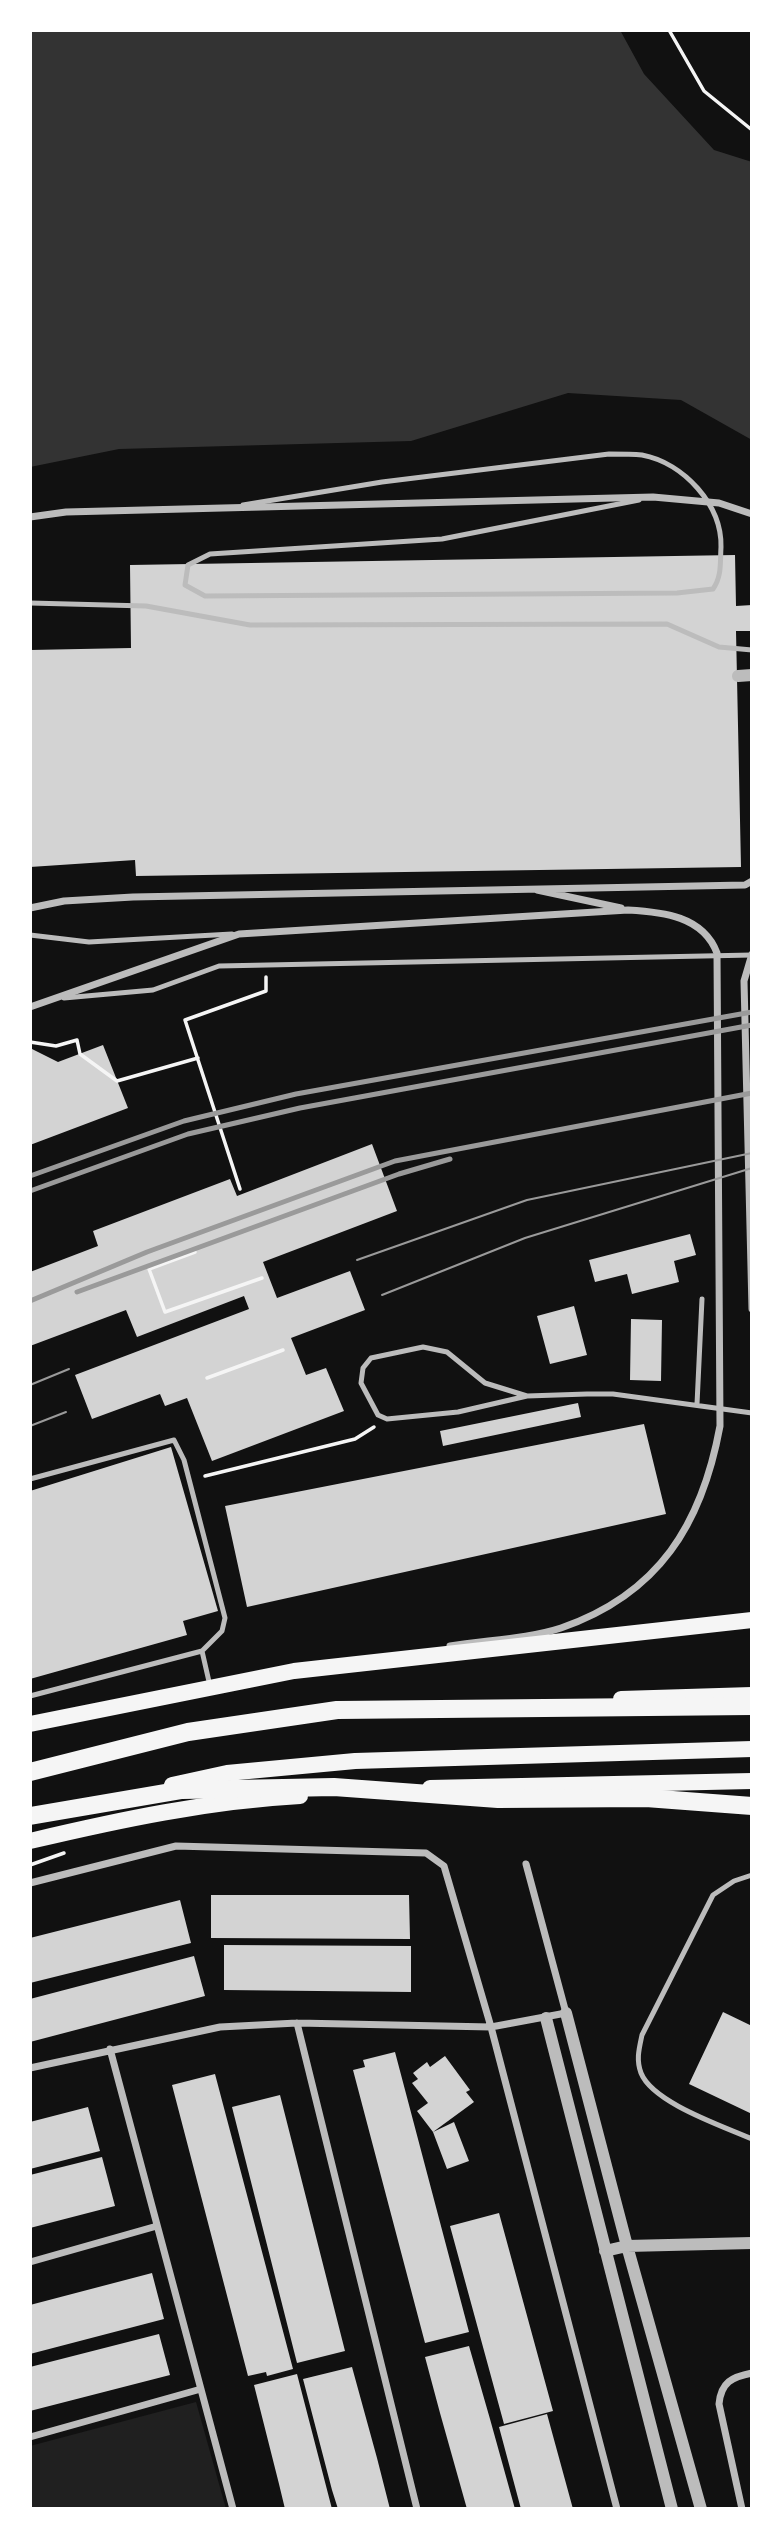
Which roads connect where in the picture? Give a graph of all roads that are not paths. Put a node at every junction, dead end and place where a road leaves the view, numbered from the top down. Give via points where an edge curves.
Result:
1 (653, 497) junction
2 (209, 510) junction
3 (752, 514) edge
4 (30, 517) edge
5 (30, 603) edge
6 (752, 650) edge
7 (752, 675) edge
8 (737, 676) dead end
9 (752, 881) edge
10 (523, 887) junction
11 (30, 908) edge
12 (628, 910) junction
13 (239, 934) junction
14 (30, 935) edge
15 (752, 955) edge
16 (58, 998) junction
17 (30, 1007) edge
18 (702, 1299) dead end
19 (752, 1309) edge
20 (527, 1396) junction
21 (697, 1404) junction
22 (752, 1413) edge
23 (30, 1479) edge
24 (752, 1621) edge
25 (202, 1651) junction
26 (294, 1671) junction
27 (211, 1687) junction
28 (752, 1695) edge
29 (30, 1696) edge
30 (752, 1706) edge
31 (30, 1724) edge
32 (752, 1749) edge
33 (30, 1771) edge
34 (752, 1781) edge
35 (752, 1806) edge
36 (30, 1817) edge
37 (30, 1841) edge
38 (526, 1864) dead end
39 (752, 1875) edge
40 (30, 1883) edge
41 (566, 2013) junction
42 (546, 2018) junction
43 (297, 2023) junction
44 (491, 2027) junction
45 (110, 2049) junction
46 (30, 2068) edge
47 (752, 2139) edge
48 (614, 2201) junction
49 (592, 2205) junction
50 (157, 2227) junction
51 (752, 2243) edge
52 (626, 2246) junction
53 (605, 2251) junction
54 (30, 2262) edge
55 (752, 2373) edge
56 (201, 2389) junction
57 (30, 2437) edge
58 (233, 2509) edge
59 (417, 2509) edge
60 (617, 2509) edge
61 (672, 2509) edge
62 (701, 2509) edge
63 (741, 2509) edge

1 - 2 street
1 - 2 lane via 442,539 210,554 188,565 185,585 205,596 677,593 713,589 720,578 721,534 713,511 675,468 643,456 609,454 382,482
1 - 3 street via 719,503
2 - 4 street via 66,512
5 - 6 lane via 146,606 250,625 667,624 719,647
7 - 8 street
9 - 10 street
10 - 11 street via 133,897
10 - 12 street
12 - 13 street
12 - 26 street via 661,912 688,921 702,930 717,953 720,1426 703,1496 674,1547 630,1593 599,1612 558,1629
13 - 14 lane via 89,942
13 - 16 street
15 - 16 lane via 219,966 152,990
15 - 19 street via 744,981
16 - 17 street
18 - 21 lane
20 - 20 lane via 458,1412 387,1419 377,1415 361,1382 363,1368 371,1358 423,1347 447,1352 485,1383
20 - 21 lane via 613,1394
21 - 22 lane
23 - 25 lane via 174,1440 184,1460 225,1618 222,1631
24 - 26 highway
25 - 27 lane
25 - 29 lane
26 - 27 highway
27 - 31 highway
28 - 33 highway via 405,1704 285,1714 227,1723
30 - 33 highway via 337,1710 188,1732
32 - 36 highway via 355,1761 227,1773
34 - 37 highway via 486,1785 234,1800
35 - 36 highway via 646,1798 498,1800 320,1788 183,1790
38 - 41 street
39 - 47 lane via 713,1895 642,2035 637,2055 649,2086 677,2105
40 - 44 street via 176,1846 426,1853 444,1866
41 - 42 street
41 - 48 street
42 - 44 street
42 - 49 street
43 - 44 street
43 - 45 street via 201,2029
43 - 59 street
44 - 60 street
45 - 46 street
45 - 50 street
48 - 49 street
48 - 52 street
49 - 53 street
50 - 54 street
50 - 56 street
51 - 52 street
52 - 53 street
52 - 62 street
53 - 61 street
55 - 63 street via 731,2378 720,2391
56 - 57 street
56 - 58 street

